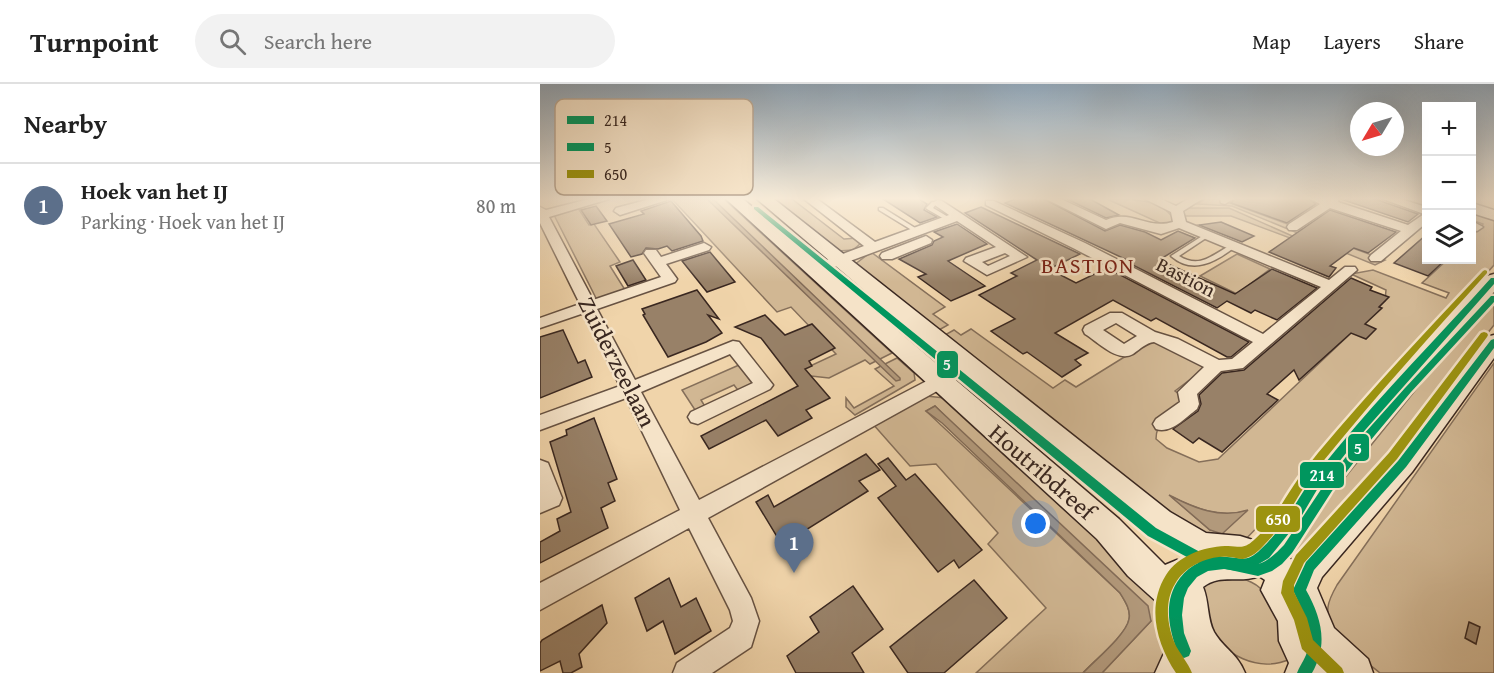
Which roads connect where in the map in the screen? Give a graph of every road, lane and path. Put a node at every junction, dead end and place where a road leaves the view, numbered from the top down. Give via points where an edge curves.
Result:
1 (548, 226) edge
2 (763, 226) edge
3 (797, 226) edge
4 (846, 226) edge
5 (909, 226) edge
6 (929, 226) edge
7 (964, 226) edge
8 (974, 226) edge
9 (1039, 226) edge
10 (1148, 226) edge
11 (1172, 226) edge
12 (1186, 226) edge
13 (1400, 226) edge
14 (1414, 226) edge
15 (1410, 230) junction
16 (916, 231) junction
17 (1207, 235) junction
18 (1233, 246) junction
19 (704, 247) dead end
20 (873, 247) junction
21 (1005, 248) dead end
22 (887, 256) dead end
23 (1376, 258) dead end
24 (838, 260) junction
25 (813, 270) junction
26 (1350, 270) dead end
27 (1494, 280) edge
28 (1331, 286) junction
29 (589, 307) junction
30 (540, 323) edge
31 (1150, 336) dead end
32 (1265, 342) junction
33 (1494, 342) edge
34 (969, 366) junction
35 (1216, 366) junction
36 (939, 382) junction
37 (630, 389) junction
38 (698, 417) dead end
39 (540, 423) edge
40 (1163, 424) dead end
41 (540, 468) edge
42 (540, 503) edge
43 (693, 514) junction
44 (1234, 559) junction
45 (1299, 590) junction
46 (1179, 591) junction
47 (540, 597) edge
48 (1316, 661) edge
49 (1186, 666) edge
50 (687, 673) edge
51 (1226, 673) edge
52 (1354, 673) edge

1 - 29 street, Zuiderzeelaan
2 - 25 main road, Houtribdreef
3 - 24 main road, Houtribdreef
4 - 20 street
5 - 16 lane
6 - 16 street
7 - 22 street
8 - 21 street
9 - 32 street, Bastion
10 - 11 street, Bastion via 1161,230
12 - 17 street, Bastion
13 - 15 street
14 - 15 street
15 - 23 street
16 - 20 street
17 - 18 street, Bastion
17 - 18 lane via 1174,256 1196,266
18 - 28 street, Bastion
19 - 29 street via 655,257 670,279
20 - 24 street
24 - 25 street
24 - 34 main road, Houtribdreef
25 - 36 main road, Houtribdreef
26 - 28 street
27 - 44 main road via 1355,434 1314,484 1294,518
28 - 32 street
29 - 30 street
29 - 37 street, Zuiderzeelaan
31 - 35 street via 1178,345
32 - 35 street via 1237,364
33 - 45 main road via 1402,464 1310,566
34 - 36 street
34 - 44 main road, Houtribdreef via 1159,522 1183,549 1201,559
35 - 40 street via 1187,392 1190,404
36 - 43 street
36 - 46 main road, Houtribdreef via 1108,529 1140,565 1171,591
37 - 38 street via 733,346 764,385
37 - 39 street
37 - 43 street, Zuiderzeelaan
41 - 42 street via 551,498
43 - 47 street
43 - 50 street, Zuiderzeelaan via 746,621 741,637
44 - 45 main road via 1281,572
44 - 46 main road via 1198,569
44 - 48 main road via 1280,592 1296,621 1297,641
45 - 48 main road via 1311,614
46 - 49 main road via 1174,620
46 - 51 main road via 1192,599 1197,636
48 - 52 main road

